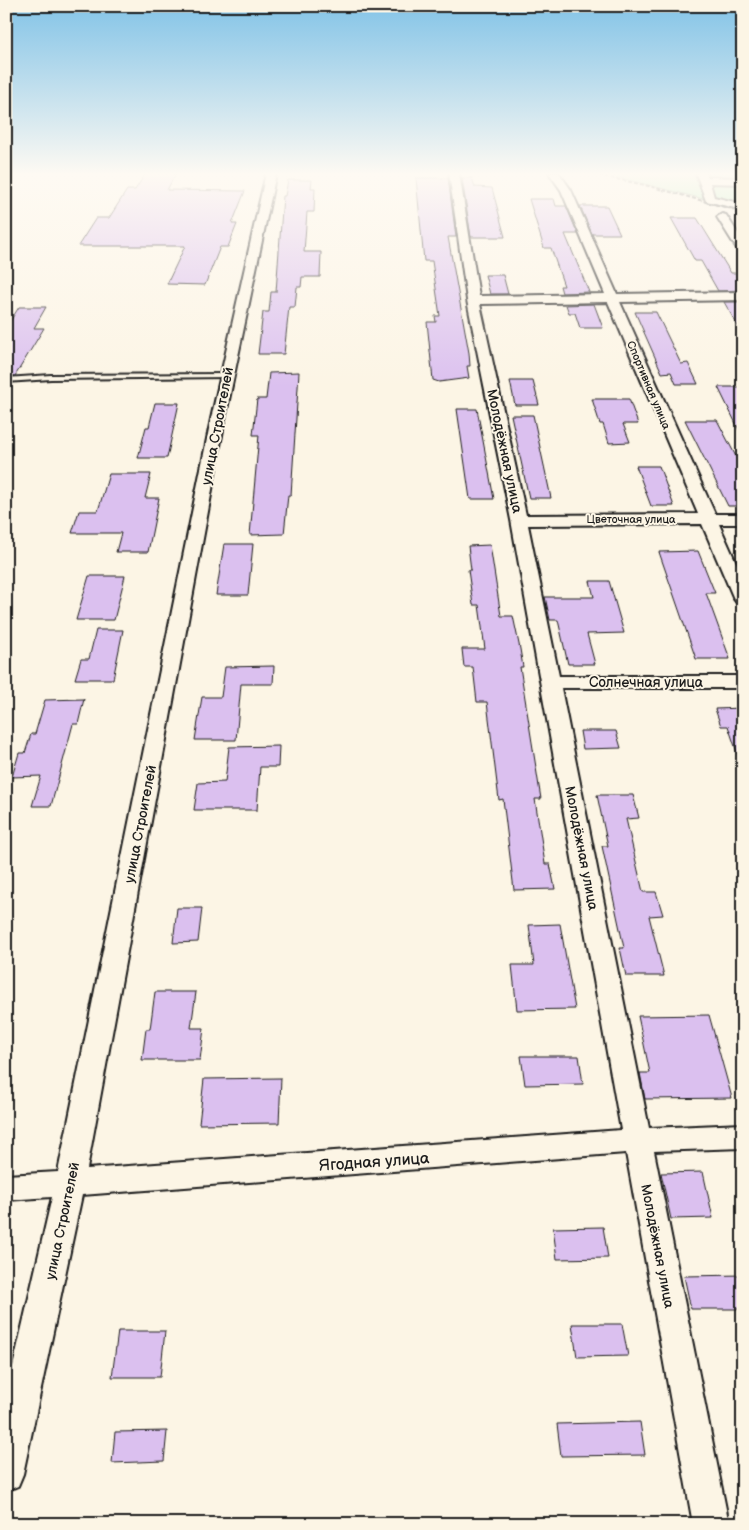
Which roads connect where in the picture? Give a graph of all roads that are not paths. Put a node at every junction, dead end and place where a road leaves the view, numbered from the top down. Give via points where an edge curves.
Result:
1 (256, 244) edge
2 (465, 244) edge
3 (589, 244) edge
4 (743, 296) edge
5 (612, 298) junction
6 (474, 300) junction
7 (227, 376) junction
8 (6, 380) edge
9 (707, 519) junction
10 (743, 519) edge
11 (519, 520) junction
12 (743, 599) edge
13 (550, 682) junction
14 (743, 682) edge
15 (743, 1136) edge
16 (638, 1140) junction
17 (70, 1184) junction
18 (6, 1188) edge
19 (6, 1474) edge
20 (711, 1524) edge

1 - 7 street, улица Строителей
2 - 6 street, Молодёжная улица
3 - 5 street, Спортивная улица
4 - 5 street
5 - 6 street
5 - 9 street, Спортивная улица
6 - 11 street, Молодёжная улица
7 - 8 lane via 51,376
7 - 17 street, улица Строителей
9 - 10 street, Цветочная улица
9 - 11 street, Цветочная улица
9 - 12 street, Спортивная улица
11 - 13 street, Молодёжная улица
13 - 14 street, Солнечная улица
13 - 16 street, Молодёжная улица
15 - 16 street, Ягодная улица
16 - 17 street, Ягодная улица
16 - 20 street, Молодёжная улица
17 - 18 street, Ягодная улица
17 - 19 street, улица Строителей

